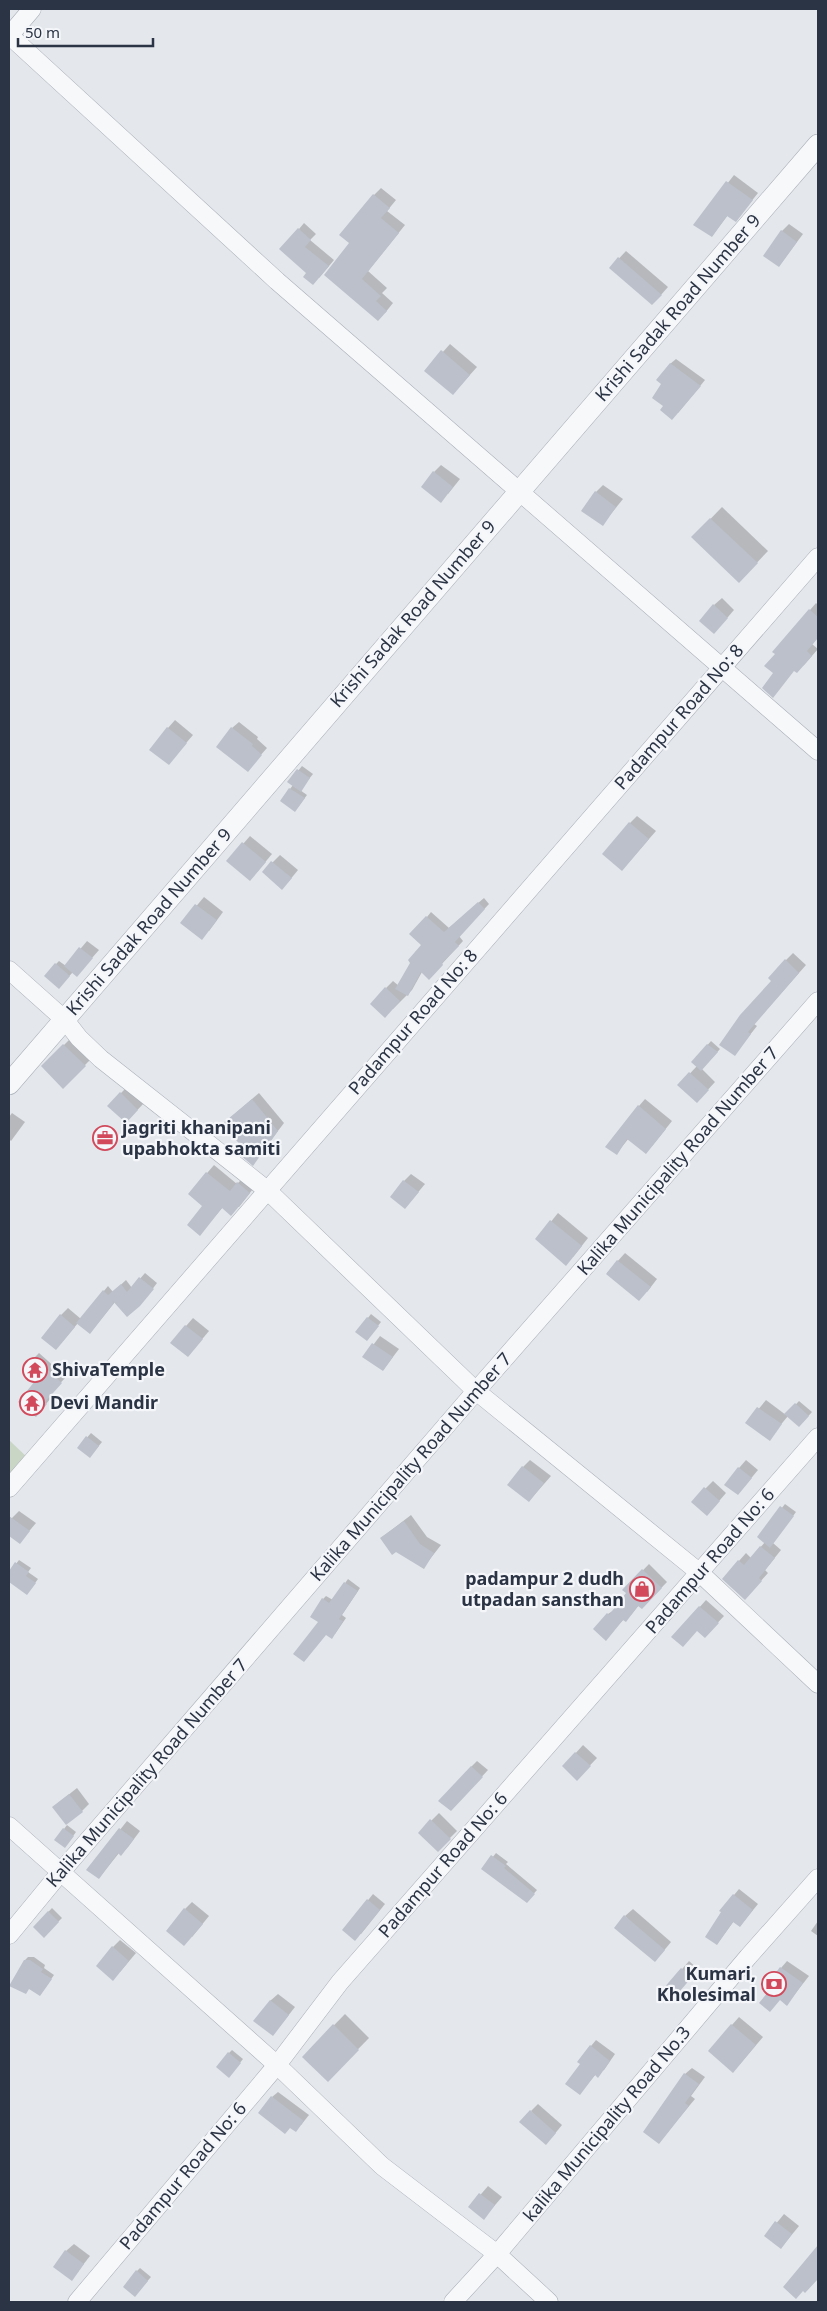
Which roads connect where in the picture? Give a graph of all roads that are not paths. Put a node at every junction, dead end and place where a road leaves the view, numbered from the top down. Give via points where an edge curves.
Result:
1 (32, 9) edge
2 (9, 36) edge
3 (818, 145) edge
4 (520, 490) junction
5 (818, 557) edge
6 (721, 668) junction
7 (818, 751) edge
8 (9, 970) edge
9 (818, 1001) edge
10 (65, 1020) junction
11 (9, 1084) edge
12 (267, 1190) junction
13 (476, 1391) junction
14 (818, 1437) edge
15 (9, 1488) edge
16 (700, 1573) junction
17 (818, 1684) edge
18 (9, 1826) edge
19 (60, 1873) junction
20 (818, 1878) edge
21 (9, 1935) edge
22 (277, 2065) junction
23 (497, 2254) junction
24 (77, 2302) edge
25 (453, 2302) edge
26 (549, 2302) edge

1 - 2 street
2 - 4 street via 277,281
3 - 4 street, Krishi Sadak Road Number 9
4 - 6 street
4 - 10 street, Krishi Sadak Road Number 9
5 - 6 street, Padampur Road No: 8
6 - 7 street
6 - 12 street, Padampur Road No: 8
8 - 10 street
9 - 13 street, Kalika Municipality Road Number 7
10 - 11 street, Krishi Sadak Road Number 9
10 - 12 street via 101,1059
12 - 13 street
12 - 15 street, Padampur Road No: 8
13 - 16 street
13 - 19 street, Kalika Municipality Road Number 7
14 - 16 street, Padampur Road No: 6
16 - 17 street
16 - 22 street, Padampur Road No: 6 via 340,1982
18 - 19 street
19 - 21 street, Kalika Municipality Road Number 7
19 - 22 street
20 - 23 street, kalika Municipality Road No.3
22 - 23 street via 382,2166
22 - 24 street, Padampur Road No: 6
23 - 25 street, kalika Municipality Road No.3
23 - 26 street

